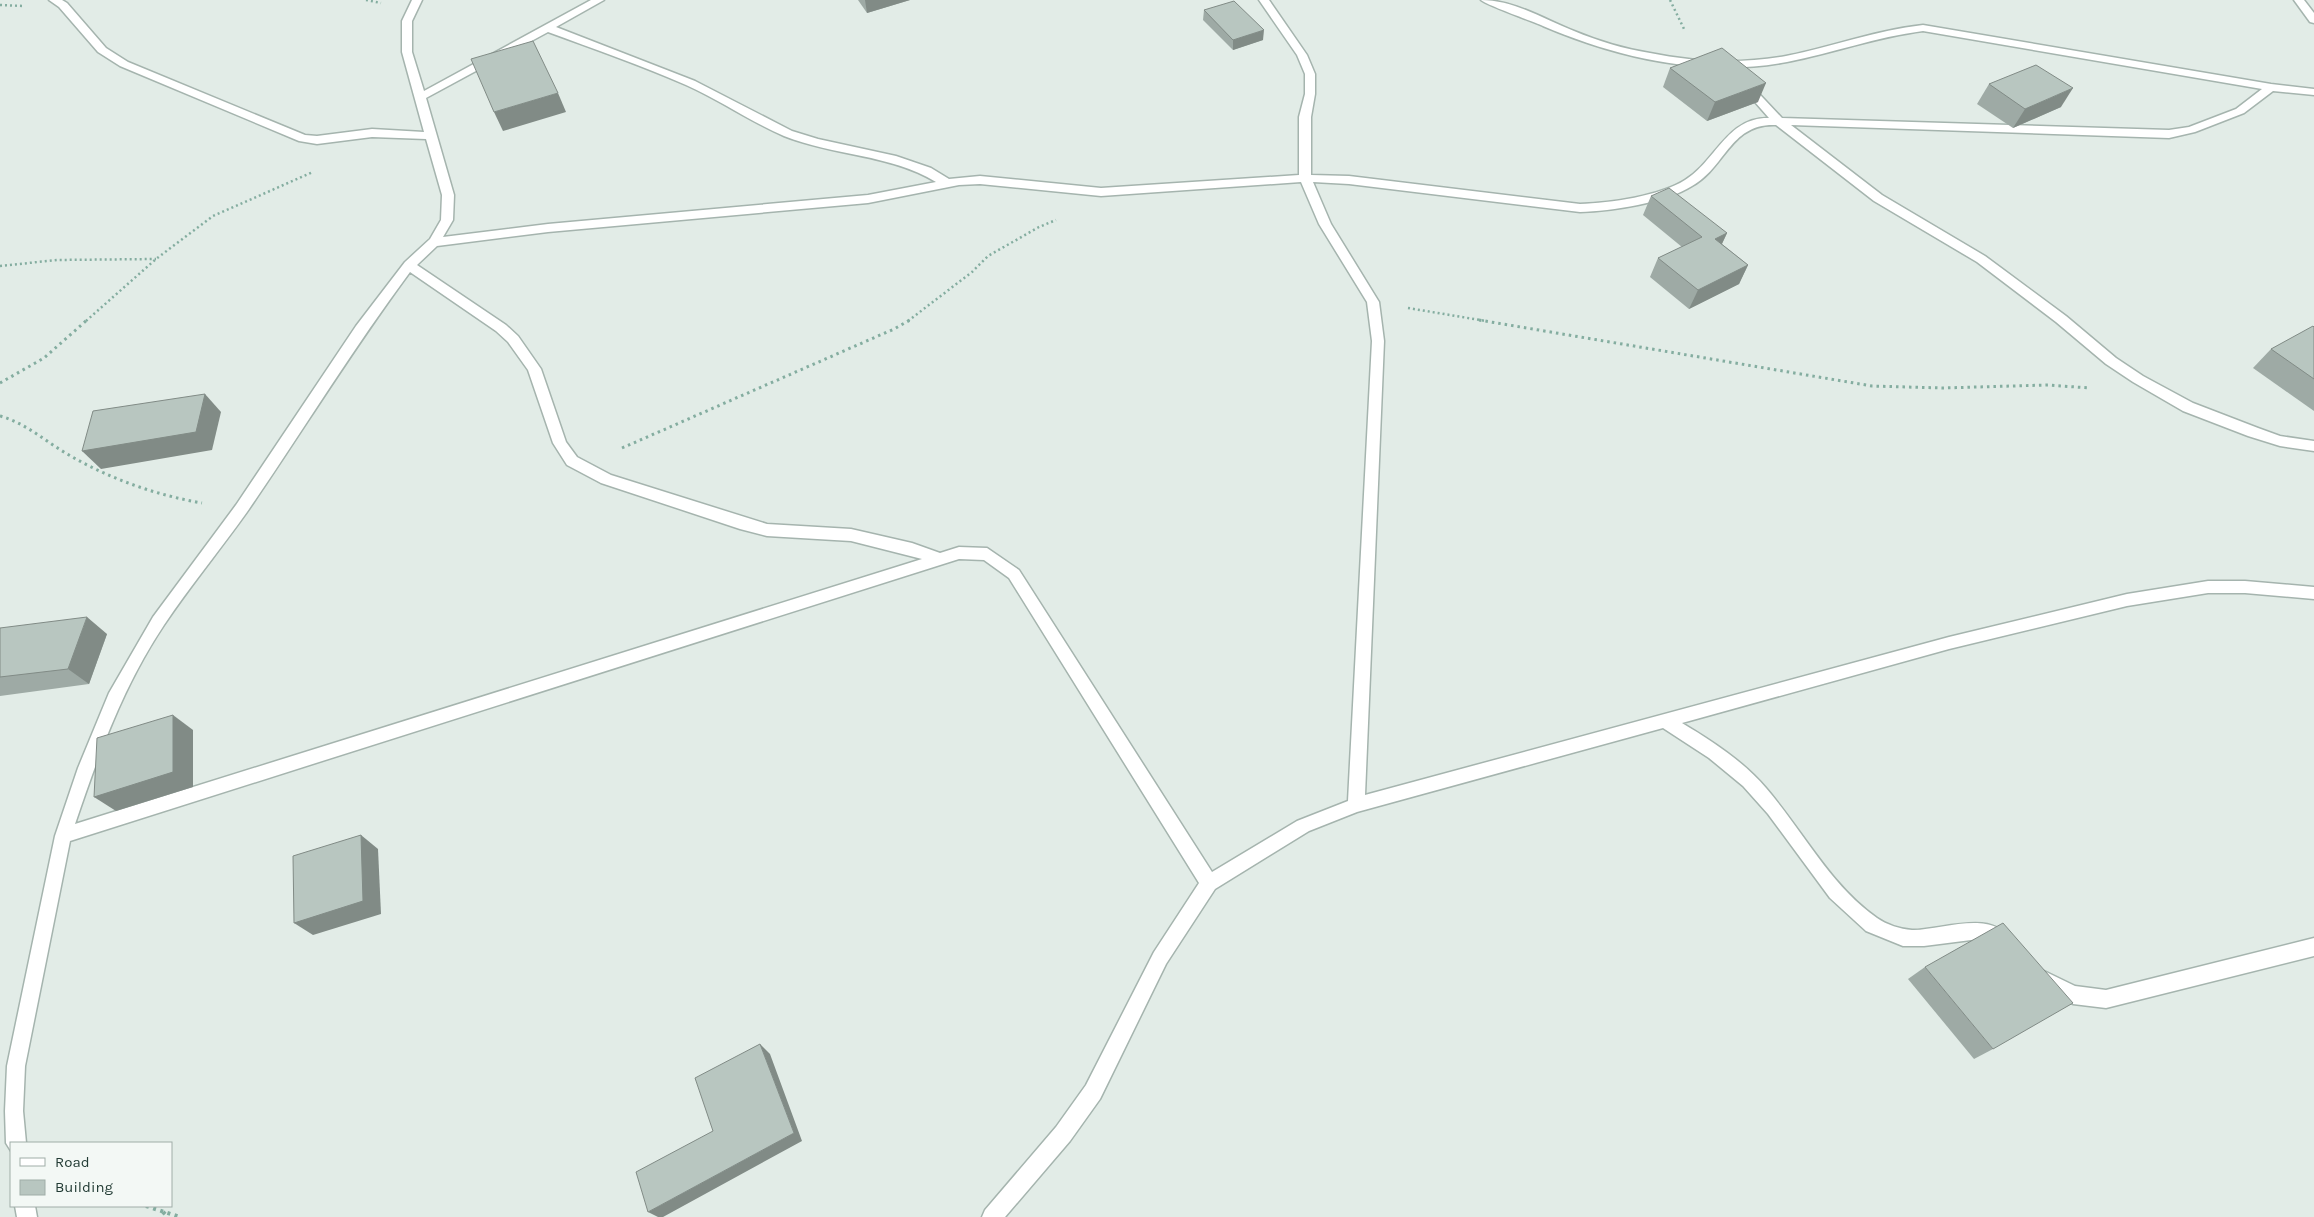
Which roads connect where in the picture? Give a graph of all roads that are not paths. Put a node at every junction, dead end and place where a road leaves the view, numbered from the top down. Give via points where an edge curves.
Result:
1 (54, 0) edge
2 (417, 0) edge
3 (599, 0) edge
4 (1264, 0) edge
5 (1486, 0) edge
6 (2299, 0) edge
7 (2314, 20) edge
8 (548, 28) junction
9 (1726, 63) junction
10 (2271, 87) junction
11 (2314, 92) edge
12 (420, 97) junction
13 (1778, 121) junction
14 (430, 136) junction
15 (1305, 178) junction
16 (947, 183) junction
17 (434, 242) junction
18 (408, 265) junction
19 (2314, 446) edge
20 (939, 559) junction
21 (2314, 593) edge
22 (1665, 721) junction
23 (1356, 804) junction
24 (62, 836) junction
25 (1209, 883) junction
26 (2314, 947) edge
27 (2013, 953) edge
28 (2028, 966) edge
29 (16, 1142) edge
30 (992, 1217) edge

1 - 14 street via 63,5 102,50 124,64 303,138 317,140 372,133
2 - 12 street via 407,21 406,33 412,75
3 - 8 street
4 - 15 street via 1302,55 1310,74 1305,117
5 - 9 street via 1619,50 1654,57
6 - 7 street
8 - 12 street
8 - 16 street via 691,83 788,133 892,159 927,171
9 - 10 street via 1767,62 1894,30 1923,28
9 - 13 street
10 - 11 street
10 - 13 street via 2240,111 2191,130 2169,134
12 - 14 street
13 - 15 street via 1760,121 1735,132 1691,182 1642,201 1607,208 1580,208 1349,180
13 - 19 street via 1878,198 1981,259 2138,379 2188,407 2253,432 2280,441
14 - 17 street via 448,195 447,220
15 - 16 street via 1101,192 980,180
15 - 23 street via 1325,224 1373,302 1378,358
16 - 17 street via 868,199 548,228
17 - 18 street
18 - 20 street via 502,328 513,339 534,369 560,443 572,461 606,479 740,523 767,530 851,535 912,549
18 - 24 street via 361,329 241,509 158,621 115,698
20 - 24 street
20 - 25 street via 959,553 988,554 1014,574
21 - 22 street via 2208,587 2127,600 1949,643
22 - 23 street
22 - 27 street via 1709,747 1759,791 1848,908 1867,924 1893,936 1920,938 1969,931 1987,933
23 - 25 street via 1303,826
24 - 29 street via 16,1066
25 - 30 street via 1160,958 1093,1092 1063,1134
26 - 28 street via 2106,999 2073,995 2056,988

